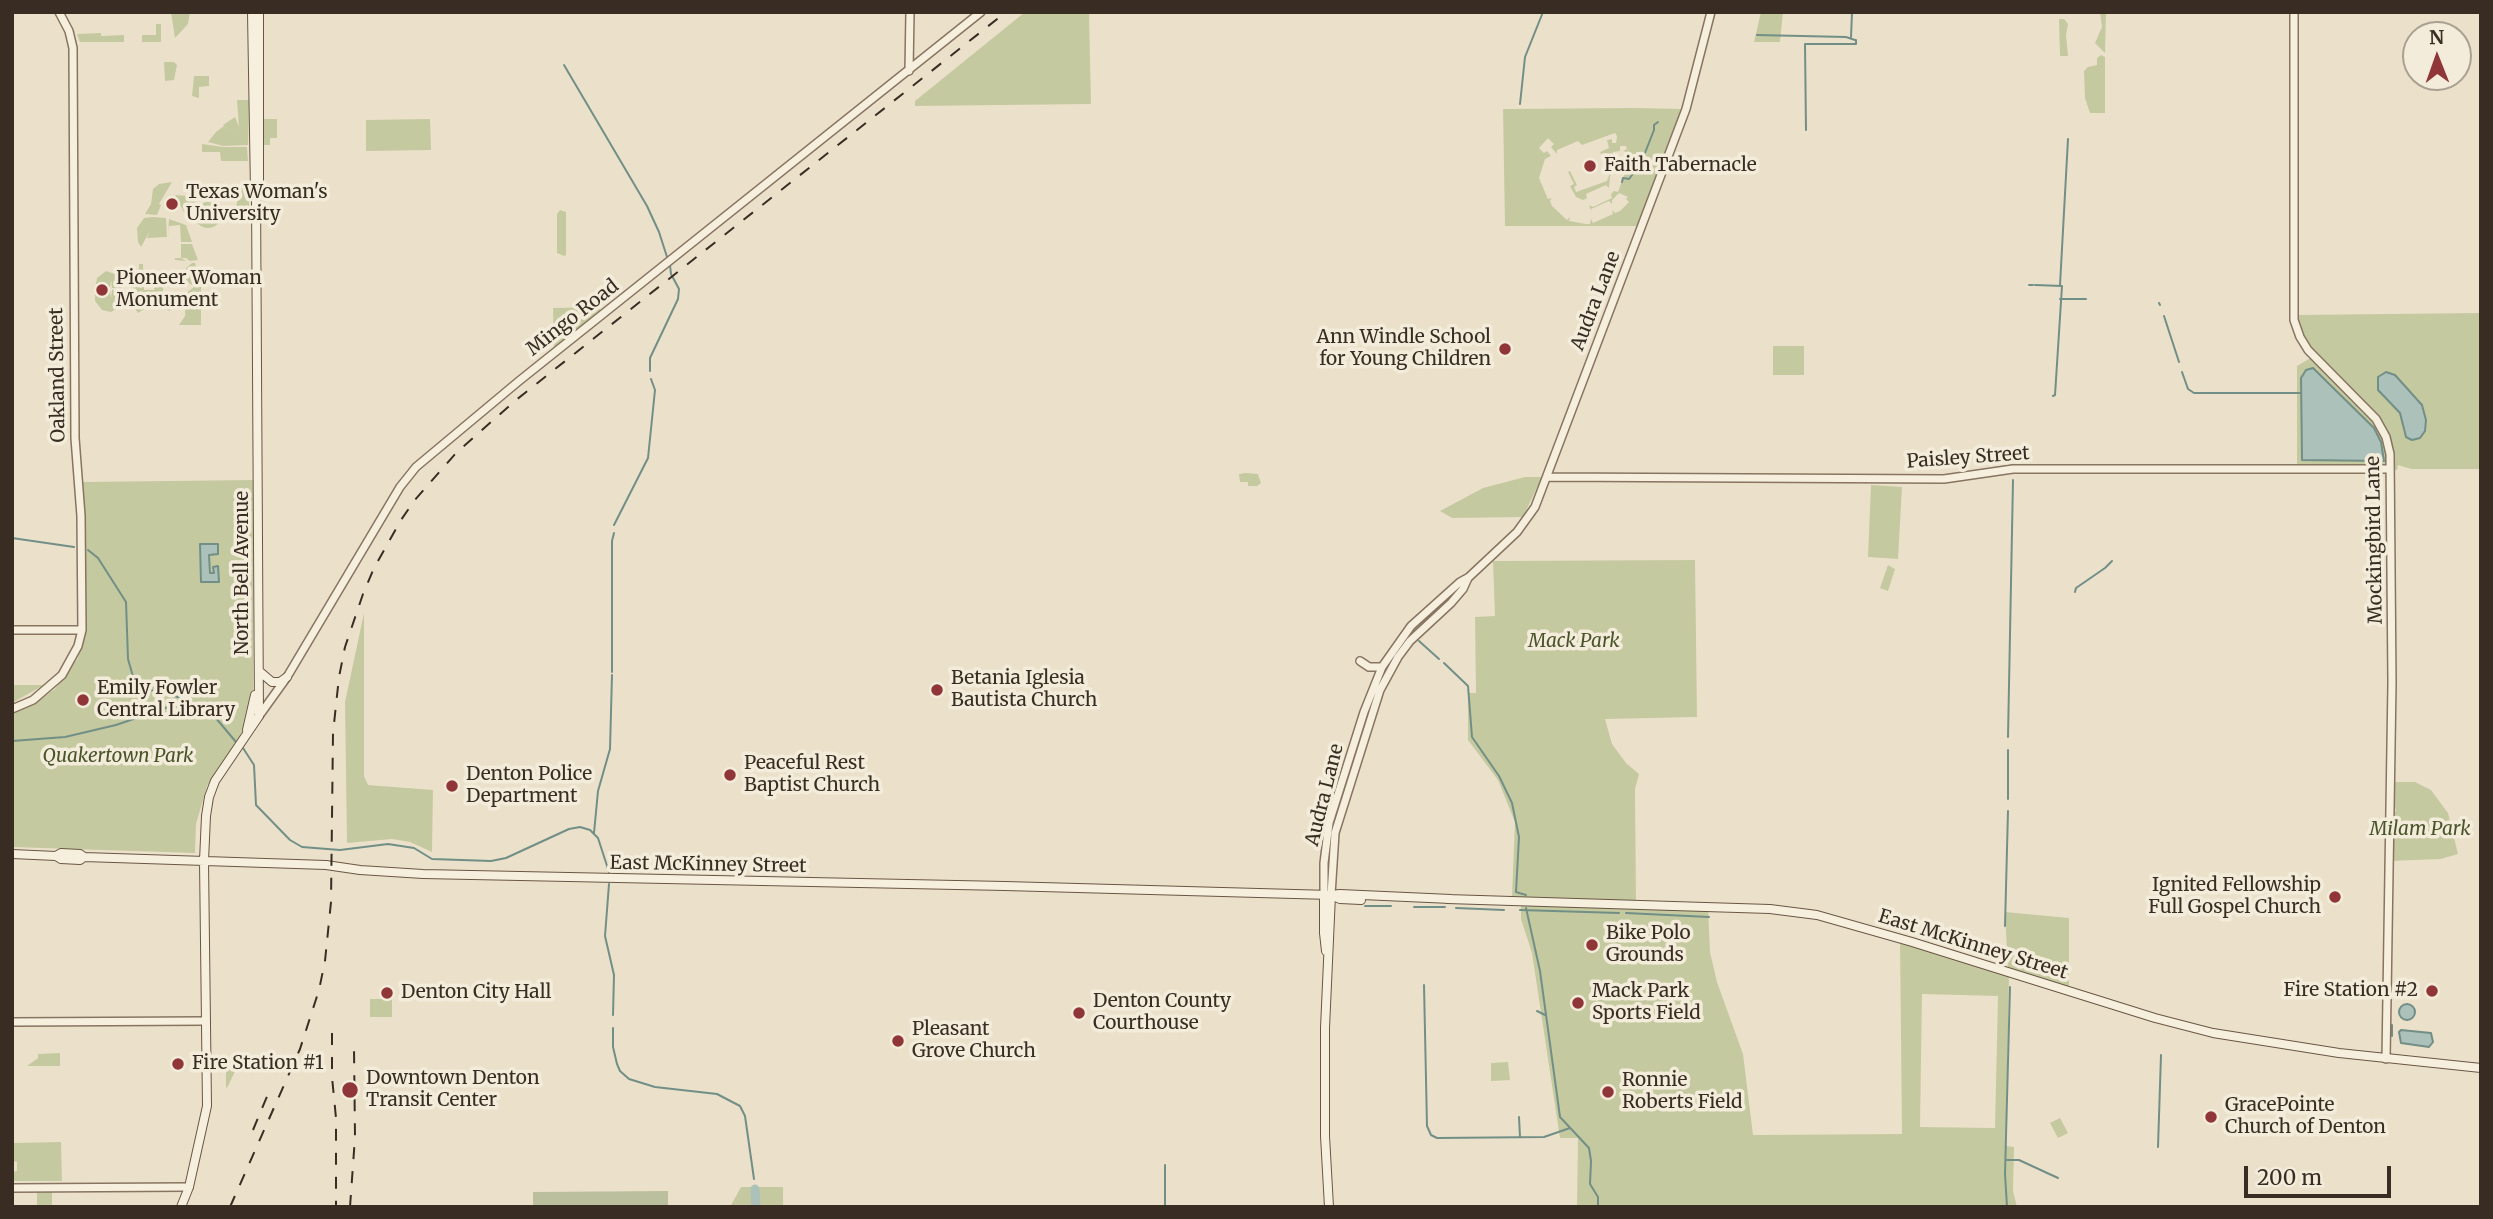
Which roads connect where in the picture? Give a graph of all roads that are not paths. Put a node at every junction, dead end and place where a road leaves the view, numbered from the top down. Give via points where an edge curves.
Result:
1 (59, 12) edge
2 (252, 12) edge
3 (258, 12) edge
4 (911, 12) edge
5 (981, 12) edge
6 (1711, 12) edge
7 (2294, 12) edge
8 (909, 71) junction
9 (256, 194) junction
10 (2390, 469) junction
11 (1547, 477) junction
12 (1469, 577) junction
13 (1428, 610) junction
14 (1435, 617) junction
15 (82, 629) junction
16 (12, 631) edge
17 (1360, 661) dead end
18 (1382, 667) junction
19 (258, 671) junction
20 (287, 677) junction
21 (12, 709) edge
22 (259, 716) junction
23 (244, 741) junction
24 (1341, 799) junction
25 (12, 854) edge
26 (204, 861) junction
27 (1328, 895) junction
28 (206, 1021) junction
29 (12, 1022) edge
30 (2386, 1059) junction
31 (2481, 1068) edge
32 (189, 1187) junction
33 (12, 1188) edge
34 (181, 1207) edge
35 (1329, 1207) edge

1 - 15 street, Oakland Street via 73,48 75,442
2 - 9 main road, North Bell Avenue
3 - 9 main road, North Bell Avenue
4 - 8 street
5 - 8 street, Mingo Road
6 - 11 street, Audra Lane via 1686,109
7 - 10 street, Mockingbird Lane via 2294,320 2306,347 2380,425 2389,445
8 - 20 street, Mingo Road via 416,467
9 - 19 main road, North Bell Avenue
10 - 11 street, Paisley Street via 2010,469 1944,479
10 - 30 street, Mockingbird Lane
11 - 12 street, Audra Lane via 1526,521
12 - 13 street, Audra Lane
12 - 14 street, Audra Lane
13 - 14 street
13 - 18 street, Audra Lane
14 - 24 street, Audra Lane via 1410,641 1387,676
15 - 16 street
15 - 21 street, Oakland Street via 62,676 43,693
17 - 18 street via 1368,667
18 - 24 street, Audra Lane via 1364,712
19 - 20 main road via 272,682
19 - 22 main road, North Bell Avenue
19 - 23 main road
20 - 22 street, Mingo Road
22 - 23 main road
23 - 26 main road via 209,797
24 - 27 street, Audra Lane via 1326,839
25 - 26 main road, East McKinney Street
26 - 27 main road, East McKinney Street via 332,865 423,874
26 - 28 main road
27 - 30 main road, East McKinney Street via 1770,909 1817,915 2195,1029
27 - 35 main road via 1324,933
28 - 29 street
28 - 32 main road via 207,1105
30 - 31 main road, East McKinney Street
32 - 33 street
32 - 34 main road

